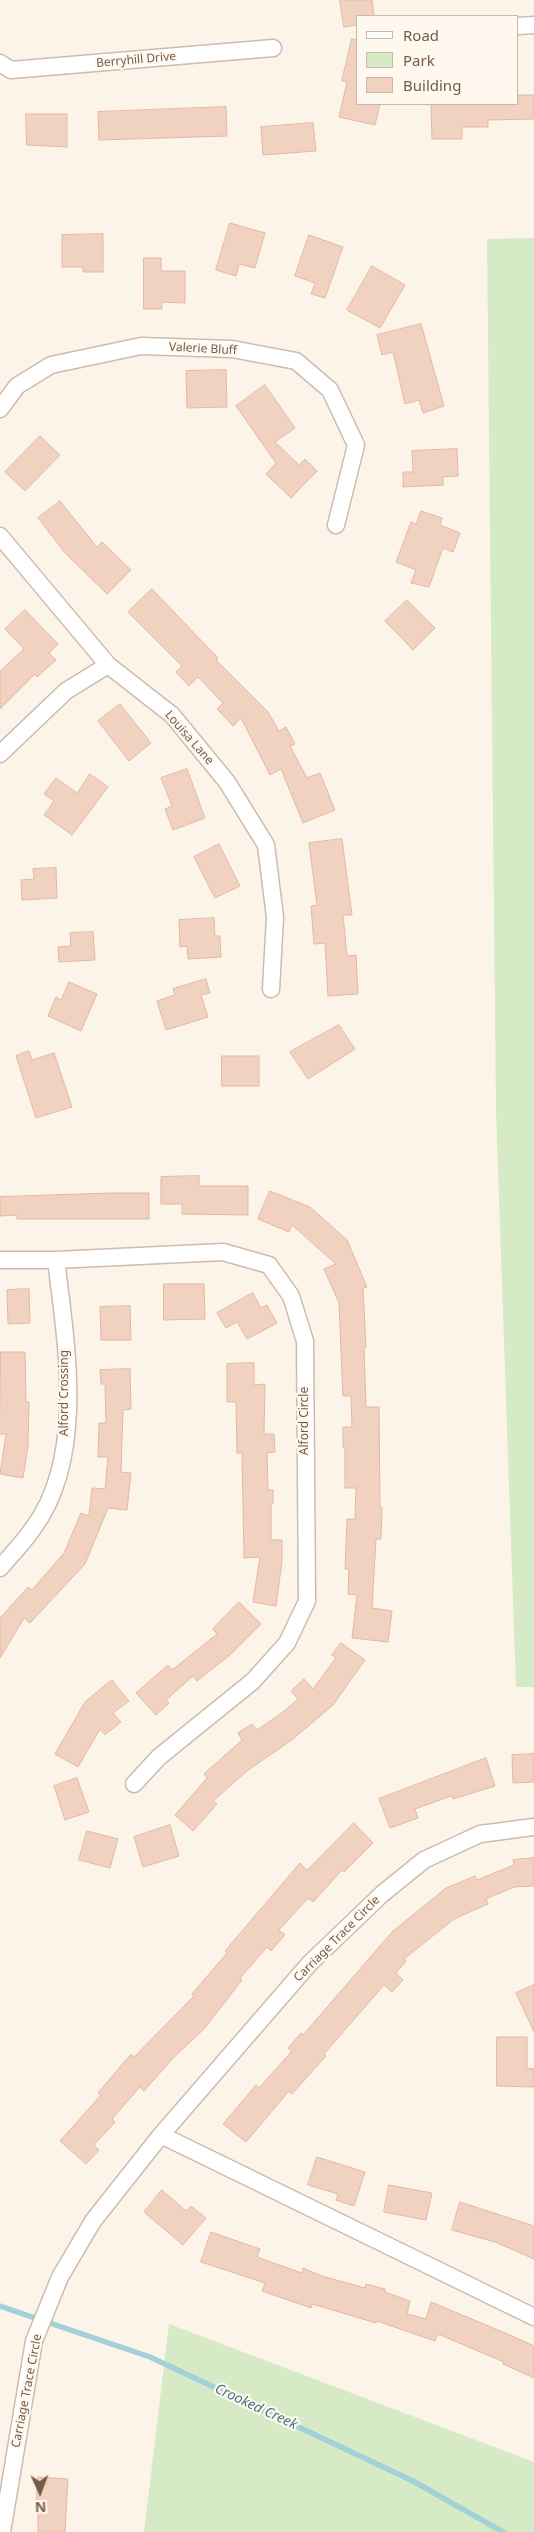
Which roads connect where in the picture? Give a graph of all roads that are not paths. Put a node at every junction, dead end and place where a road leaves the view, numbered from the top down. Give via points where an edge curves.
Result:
1 (534, 25) edge
2 (519, 26) edge
3 (273, 48) dead end
4 (0, 63) edge
5 (0, 409) edge
6 (336, 525) dead end
7 (0, 536) edge
8 (108, 665) junction
9 (0, 754) edge
10 (271, 989) dead end
11 (0, 1260) edge
12 (56, 1260) junction
13 (0, 1568) edge
14 (134, 1784) dead end
15 (534, 1828) edge
16 (161, 2135) junction
17 (534, 2317) edge
18 (2, 2532) edge

1 - 2 street
3 - 4 street, Berryhill Drive via 11,70
5 - 6 street, Valerie Bluff via 17,386 51,365 141,346 232,348 296,361 330,390 356,445
7 - 8 street, Louisa Lane
8 - 9 street via 66,691
8 - 10 street, Louisa Lane via 172,715 227,782 266,846 275,918
11 - 12 street, Alford Circle
12 - 13 street, Alford Crossing via 66,1341 67,1427 62,1461 52,1493 35,1526
12 - 14 street, Alford Circle via 224,1252 269,1266 291,1296 305,1341 307,1601 287,1643 253,1681 159,1757
15 - 16 street, Carriage Trace Circle via 480,1834 424,1860 382,1894 310,1963
16 - 17 street
16 - 18 street, Carriage Trace Circle via 93,2221 60,2277 34,2341

